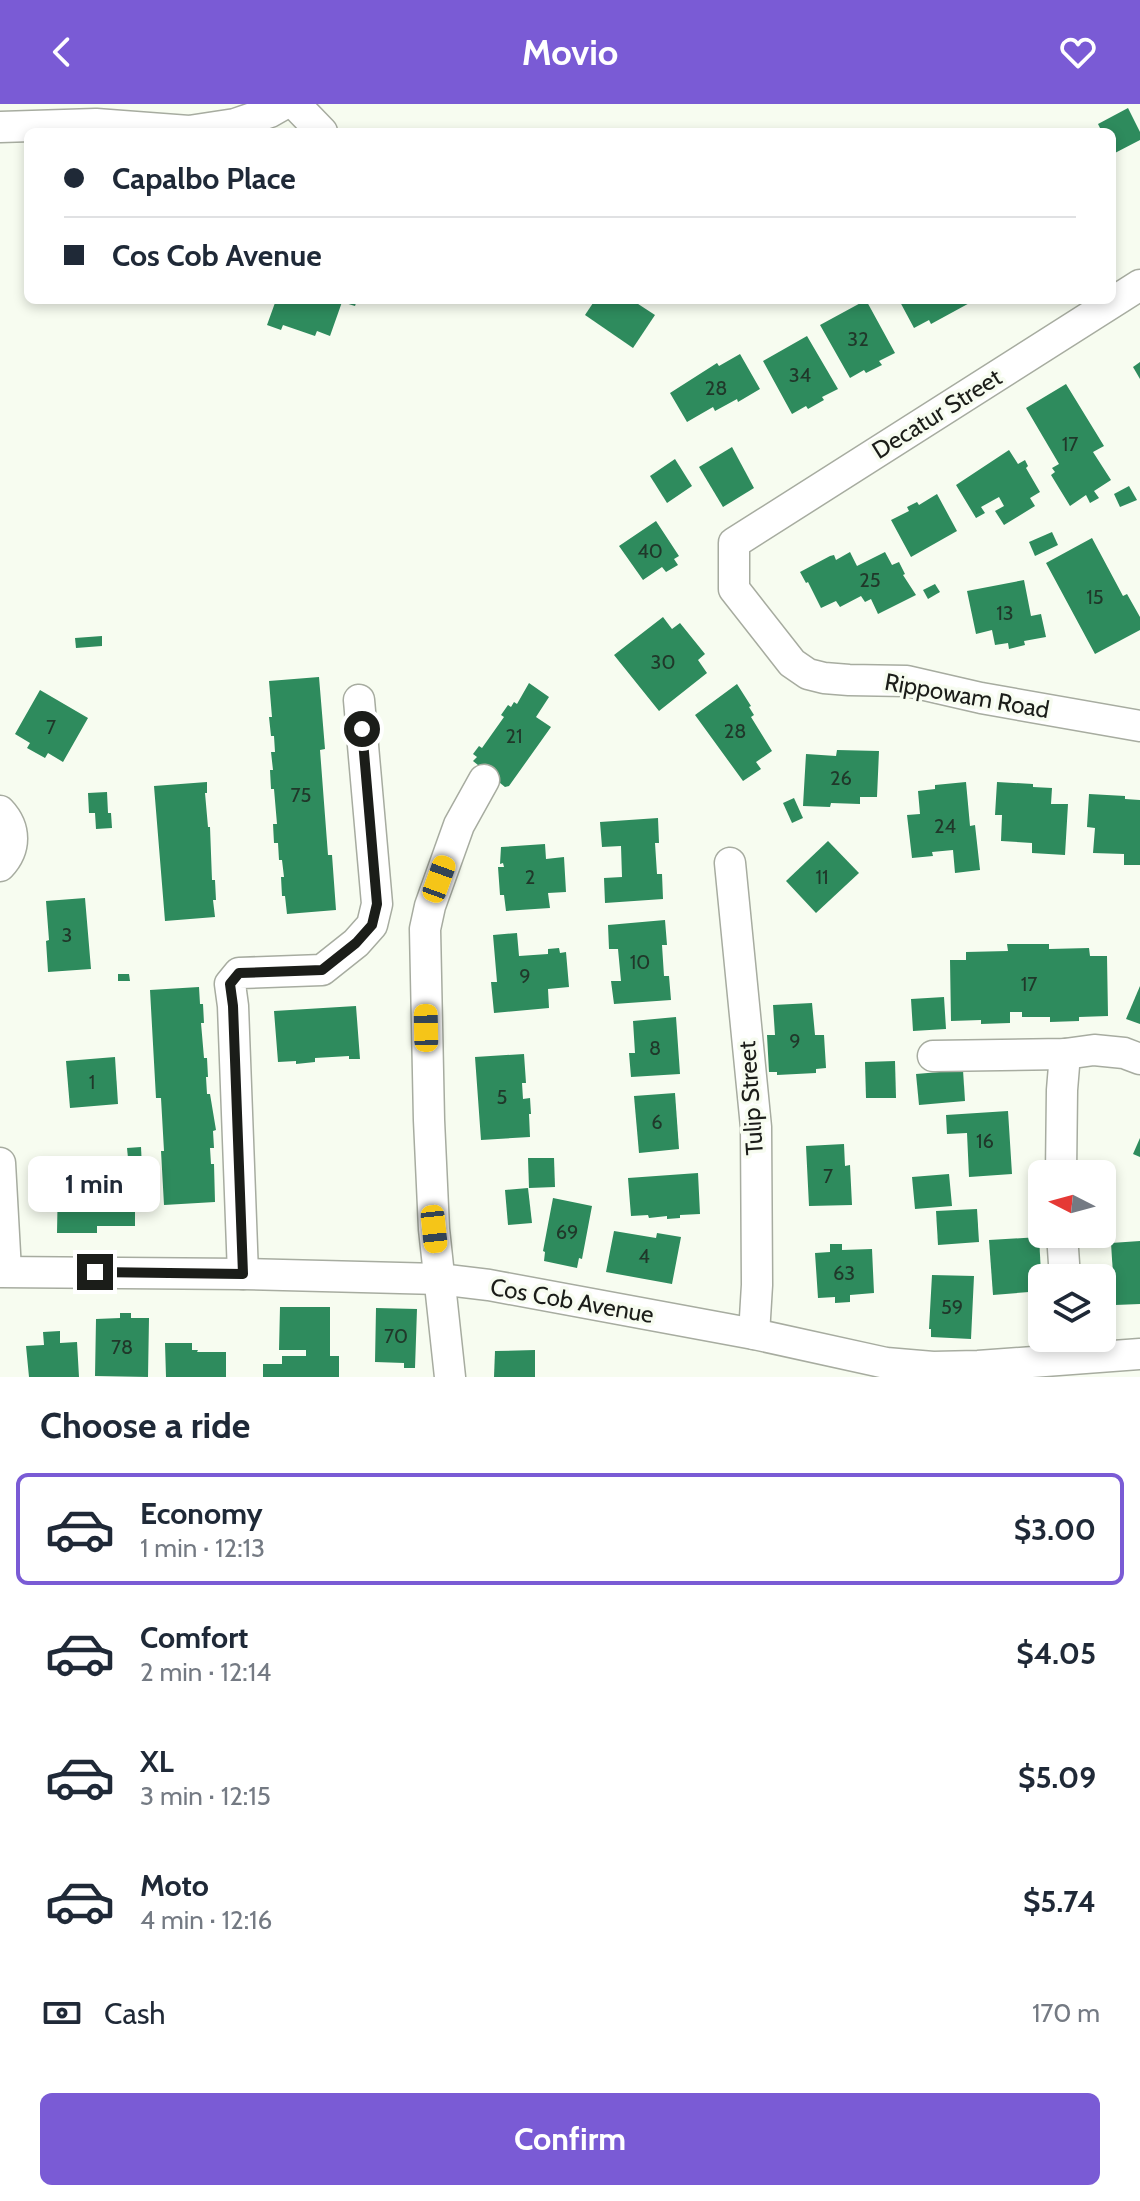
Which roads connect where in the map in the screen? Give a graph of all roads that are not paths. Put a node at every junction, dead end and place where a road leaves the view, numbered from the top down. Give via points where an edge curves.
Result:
1 (284, 104) edge
2 (295, 104) edge
3 (0, 127) edge
4 (149, 128) edge
5 (209, 128) edge
6 (318, 128) edge
7 (1140, 285) edge
8 (1116, 300) edge
9 (1110, 304) edge
10 (734, 543) joint
11 (359, 700) dead end
12 (1140, 726) edge
13 (484, 780) dead end
14 (0, 811) edge
15 (730, 863) dead end
16 (0, 866) edge
17 (1065, 1054) junction
18 (933, 1056) dead end
19 (1140, 1059) edge
20 (1061, 1160) edge
21 (0, 1163) edge
22 (3, 1272) edge
23 (243, 1274) junction
24 (439, 1279) junction
25 (754, 1334) junction
26 (1140, 1354) edge
27 (1075, 1358) edge
28 (450, 1377) edge

1 - 5 street via 235,124
2 - 6 street
3 - 4 street
7 - 8 street, Decatur Street
9 - 10 street, Decatur Street
10 - 12 street, Rippowam Road via 734,589 792,663 808,674 907,681
11 - 23 street via 377,904 372,925 322,970 239,973 230,984
13 - 24 street via 459,825 425,929 429,1135
14 - 16 street via 9,822 13,843
15 - 25 street, Tulip Street via 756,1127
17 - 18 street
17 - 19 street via 1094,1050
17 - 20 street
21 - 22 street
22 - 23 street, Cos Cob Avenue
23 - 24 street, Cos Cob Avenue
24 - 25 street, Cos Cob Avenue
24 - 28 street
25 - 27 street, Cos Cob Avenue via 917,1366
26 - 27 street, Cos Cob Avenue

